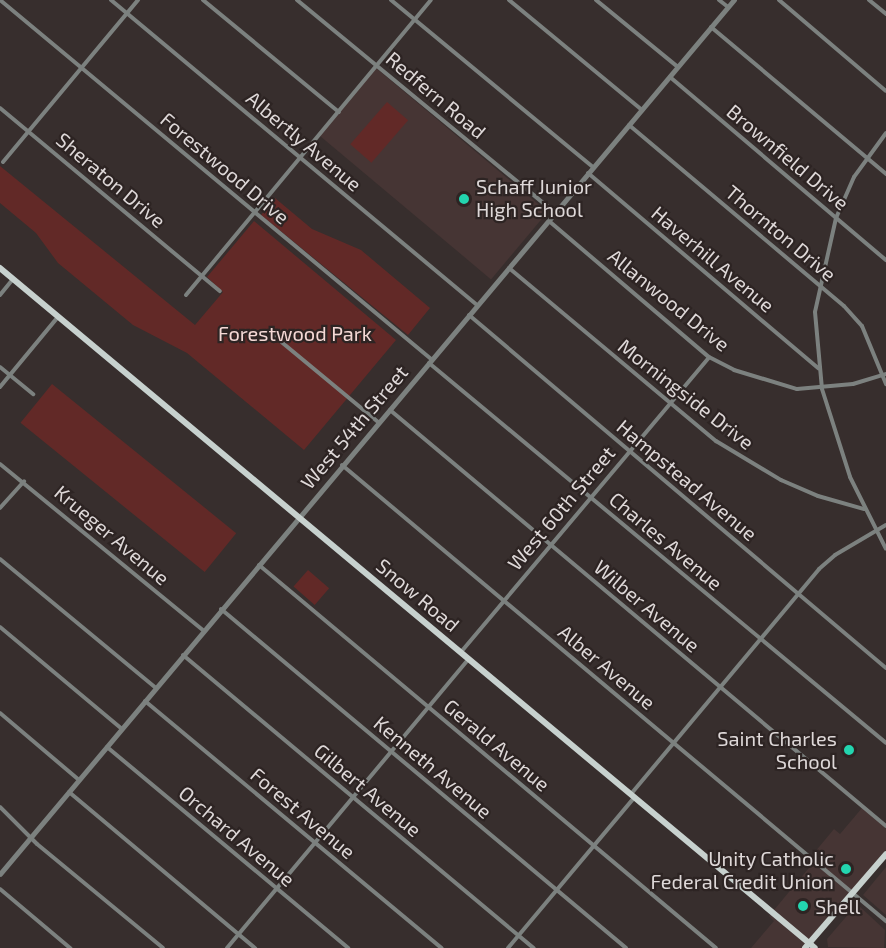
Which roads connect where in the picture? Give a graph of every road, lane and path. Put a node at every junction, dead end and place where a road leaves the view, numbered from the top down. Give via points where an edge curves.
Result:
1 (0, 0) edge
2 (111, 0) edge
3 (138, 0) edge
4 (203, 0) edge
5 (297, 0) edge
6 (391, 0) edge
7 (431, 0) edge
8 (509, 0) edge
9 (596, 0) edge
10 (719, 0) edge
11 (734, 0) edge
12 (779, 0) edge
13 (869, 0) edge
14 (728, 7) junction
15 (127, 13) junction
16 (886, 14) edge
17 (415, 20) junction
18 (711, 27) junction
19 (376, 66) junction
20 (678, 67) junction
21 (82, 68) junction
22 (670, 77) junction
23 (886, 91) edge
24 (0, 108) edge
25 (642, 110) junction
26 (339, 112) junction
27 (629, 125) junction
28 (28, 131) junction
29 (886, 133) edge
30 (301, 157) junction
31 (866, 157) junction
32 (3, 162) dead end
33 (593, 167) junction
34 (588, 173) junction
35 (886, 174) edge
36 (255, 213) junction
37 (555, 213) junction
38 (836, 218) junction
39 (549, 221) junction
40 (886, 260) edge
41 (0, 268) edge
42 (509, 268) junction
43 (202, 275) junction
44 (13, 279) junction
45 (818, 284) junction
46 (220, 291) dead end
47 (0, 295) edge
48 (186, 295) dead end
49 (477, 305) junction
50 (469, 315) junction
51 (58, 317) junction
52 (273, 335) dead end
53 (709, 357) junction
54 (430, 360) junction
55 (0, 367) edge
56 (818, 368) junction
57 (10, 375) junction
58 (885, 375) edge
59 (886, 384) edge
60 (0, 387) edge
61 (822, 389) junction
62 (33, 394) dead end
63 (669, 404) junction
64 (389, 409) junction
65 (378, 422) junction
66 (630, 451) junction
67 (0, 464) edge
68 (342, 465) junction
69 (24, 481) junction
70 (590, 497) junction
71 (0, 508) edge
72 (864, 508) junction
73 (299, 518) junction
74 (886, 525) edge
75 (875, 531) junction
76 (550, 544) junction
77 (886, 549) edge
78 (0, 559) edge
79 (259, 565) junction
80 (798, 594) junction
81 (504, 600) junction
82 (221, 609) junction
83 (0, 627) edge
84 (204, 631) junction
85 (760, 639) junction
86 (460, 652) junction
87 (183, 655) junction
88 (469, 659) junction
89 (886, 668) edge
90 (721, 686) junction
91 (156, 688) junction
92 (145, 700) junction
93 (429, 707) junction
94 (0, 713) edge
95 (122, 729) junction
96 (674, 743) junction
97 (886, 743) edge
98 (107, 747) junction
99 (391, 751) junction
100 (79, 780) junction
101 (69, 792) junction
102 (633, 796) junction
103 (353, 797) junction
104 (0, 807) edge
105 (886, 826) edge
106 (32, 837) junction
107 (315, 842) junction
108 (594, 846) junction
109 (886, 854) edge
110 (0, 874) edge
111 (276, 888) junction
112 (0, 889) edge
113 (557, 890) junction
114 (852, 893) junction
115 (886, 921) edge
116 (238, 934) junction
117 (519, 936) junction
118 (810, 946) edge
119 (70, 948) edge
120 (163, 948) edge
121 (227, 948) edge
122 (255, 948) edge
123 (348, 948) edge
124 (441, 948) edge
125 (508, 948) edge
126 (534, 948) edge
127 (626, 948) edge
128 (716, 948) edge

1 - 21 street, Forestwood Drive
2 - 15 street, Albertly Avenue
3 - 15 street
4 - 26 street
5 - 19 street, Redfern Road
6 - 17 street
7 - 17 street
8 - 25 street
9 - 20 street
10 - 14 street
11 - 14 street, West 54th Street
12 - 23 street
13 - 16 street
14 - 18 street, West 54th Street
15 - 21 street
15 - 30 street, Albertly Avenue
17 - 19 street
17 - 33 street
18 - 20 street, West 54th Street
18 - 31 street
19 - 26 street
19 - 37 street, Redfern Road
20 - 22 street, West 54th Street
21 - 28 street
21 - 36 street, Forestwood Drive
22 - 25 street, West 54th Street
22 - 38 street, Brownfield Drive
24 - 28 street, Sheraton Drive
25 - 27 street, West 54th Street
26 - 30 street
27 - 33 street, West 54th Street
27 - 45 street, Thornton Drive
28 - 32 street
28 - 43 street, Sheraton Drive
29 - 31 street
30 - 36 street
30 - 49 street, Albertly Avenue
31 - 35 street
31 - 38 street
33 - 34 street, West 54th Street
34 - 37 street, West 54th Street
34 - 56 street, Haverhill Avenue
36 - 43 street
36 - 54 street, Forestwood Drive
37 - 39 street, West 54th Street
38 - 40 street, Brownfield Drive
38 - 45 street
39 - 42 street, West 54th Street
39 - 53 street, Allanwood Drive
41 - 44 main road, Snow Road
42 - 49 street, West 54th Street
42 - 63 street, Morningside Drive
43 - 46 street, Sheraton Drive
43 - 48 street
44 - 47 street
44 - 51 main road, Snow Road
45 - 56 street
45 - 58 street, Thornton Drive via 862,326
49 - 50 street, West 54th Street
50 - 54 street, West 54th Street
50 - 66 street, Hampstead Avenue
51 - 57 street
51 - 73 main road, Snow Road
52 - 65 street
53 - 61 street, Allanwood Drive via 768,382
53 - 63 street, West 60th Street
54 - 64 street, West 54th Street
54 - 70 street, Charles Avenue
55 - 57 street
56 - 61 street
57 - 60 street
57 - 62 street
58 - 59 street, Thornton Drive
58 - 61 street, Allanwood Drive
61 - 72 street
63 - 66 street, West 60th Street
63 - 72 street, Morningside Drive via 750,464 818,496
64 - 65 street, West 54th Street
64 - 76 street, Wilber Avenue
65 - 68 street, West 54th Street
66 - 70 street, West 60th Street
66 - 80 street, Hampstead Avenue
67 - 69 street, Krueger Avenue
68 - 73 street, West 54th Street
68 - 81 street, Alber Avenue
69 - 71 street
69 - 84 street, Krueger Avenue
70 - 76 street, West 60th Street
70 - 85 street, Charles Avenue
72 - 75 street
73 - 79 street, West 54th Street
73 - 86 main road, Snow Road
74 - 75 street
75 - 77 street
75 - 80 street via 835,555
76 - 81 street, West 60th Street
76 - 90 street, Wilber Avenue
78 - 91 street
79 - 82 street, West 54th Street
79 - 93 street, Gerald Avenue
80 - 85 street
80 - 89 street, Hampstead Avenue
81 - 86 street, West 60th Street
81 - 96 street, Alber Avenue
82 - 84 street, West 54th Street
82 - 99 street, Kenneth Avenue
83 - 95 street
84 - 87 street, West 54th Street
85 - 90 street
85 - 97 street, Charles Avenue
86 - 88 main road, Snow Road
87 - 91 street, West 54th Street
87 - 103 street, Gilbert Avenue
88 - 93 street
88 - 102 main road, Snow Road
90 - 96 street
90 - 105 street, Wilber Avenue
91 - 92 street, West 54th Street
92 - 95 street, West 54th Street
92 - 107 street, Forest Avenue
93 - 99 street
93 - 108 street, Gerald Avenue
94 - 100 street
95 - 98 street, West 54th Street
96 - 102 street
96 - 114 street, Alber Avenue
98 - 100 street, West 54th Street
98 - 111 street, Orchard Avenue
99 - 103 street
99 - 113 street, Kenneth Avenue
100 - 101 street, West 54th Street
101 - 106 street, West 54th Street
101 - 116 street
102 - 108 street
102 - 118 main road, Snow Road
103 - 107 street
103 - 117 street, Gilbert Avenue
104 - 106 street
106 - 110 street, West 54th Street
106 - 120 street
107 - 111 street
107 - 124 street, Forest Avenue
108 - 113 street
108 - 128 street, Gerald Avenue
109 - 114 main road
111 - 116 street
111 - 123 street, Orchard Avenue
112 - 119 street
113 - 117 street
113 - 127 street, Kenneth Avenue
114 - 115 street, Alber Avenue
114 - 118 main road
116 - 121 street
116 - 122 street
117 - 125 street
117 - 126 street, Gilbert Avenue

